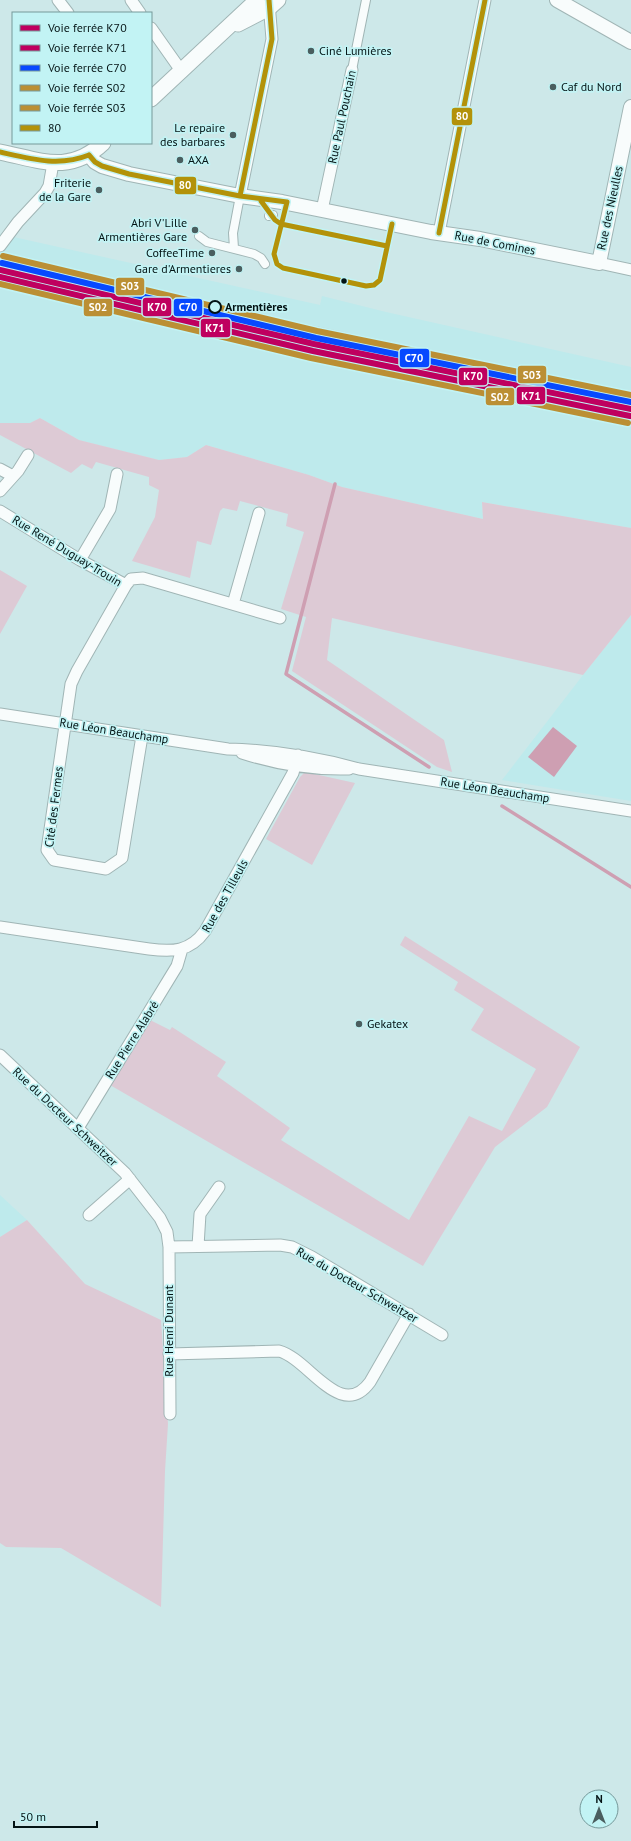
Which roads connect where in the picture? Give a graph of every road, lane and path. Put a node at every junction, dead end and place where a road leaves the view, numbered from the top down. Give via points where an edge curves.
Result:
1 (58, 0) edge
2 (131, 0) edge
3 (366, 0) edge
4 (485, 0) edge
5 (556, 0) edge
6 (264, 2) edge
7 (67, 12) edge
8 (139, 12) edge
9 (152, 29) edge
10 (631, 42) edge
11 (352, 70) joint
12 (182, 72) junction
13 (152, 98) edge
14 (631, 107) edge
15 (102, 144) edge
16 (0, 152) edge
17 (89, 155) junction
18 (53, 163) junction
19 (240, 196) junction
20 (322, 210) junction
21 (439, 233) junction
22 (199, 236) dead end
23 (0, 246) edge
24 (234, 248) junction
25 (599, 263) junction
26 (265, 264) dead end
27 (631, 270) edge
28 (28, 455) dead end
29 (0, 469) edge
30 (117, 474) dead end
31 (13, 476) junction
32 (0, 491) edge
33 (0, 511) edge
34 (259, 513) dead end
35 (80, 560) junction
36 (126, 585) junction
37 (233, 604) junction
38 (280, 618) dead end
39 (0, 714) edge
40 (65, 724) junction
41 (142, 736) junction
42 (297, 761) junction
43 (631, 811) edge
44 (0, 927) edge
45 (182, 950) junction
46 (0, 1055) edge
47 (78, 1128) junction
48 (130, 1179) junction
49 (219, 1187) dead end
50 (89, 1215) dead end
51 (198, 1246) junction
52 (169, 1247) junction
53 (409, 1314) junction
54 (442, 1335) dead end
55 (169, 1354) junction
56 (170, 1414) dead end

1 - 7 street
2 - 8 street
3 - 11 street, Rue Paul Pouchain
4 - 21 street
5 - 10 street
6 - 12 main road via 225,32
6 - 19 street via 272,39
9 - 12 street
11 - 20 street, Rue Paul Pouchain
12 - 13 main road
14 - 25 street, Rue des Nieulles
15 - 17 main road
16 - 18 main road
17 - 18 main road via 72,162
17 - 19 street, Rue de Comines via 97,164 107,168
18 - 23 street via 49,186 45,193
19 - 20 street, Rue de Comines
19 - 24 street via 233,233
20 - 21 street, Rue de Comines
21 - 25 street, Rue de Comines
22 - 24 street via 207,242
24 - 26 street via 259,256
25 - 27 street, Rue de Comines
28 - 31 street
29 - 31 street
30 - 35 street via 110,509
31 - 32 street
33 - 35 street, Rue René Duguay-Trouin
34 - 37 street
35 - 36 street, Rue René Duguay-Trouin
36 - 37 street via 132,580 143,578
36 - 40 street, Rue René Duguay-Trouin via 74,677
37 - 38 street
39 - 40 street, Rue Léon Beauchamp
40 - 41 street, Rue Léon Beauchamp
40 - 41 street, Cité des Fermes via 47,850 54,860 106,869 122,858
41 - 42 street, Rue Léon Beauchamp via 228,749 261,750
42 - 43 street, Rue Léon Beauchamp via 331,761 359,769
42 - 45 street, Rue des Tilleuls via 205,932 198,941
44 - 45 street via 149,949
45 - 47 street, Rue Pierre Alabré via 177,966
46 - 47 street, Rue du Docteur Schweitzer
47 - 48 street, Rue du Docteur Schweitzer
48 - 50 street
48 - 52 street, Rue du Docteur Schweitzer via 160,1218 167,1232
49 - 51 street via 198,1219
51 - 52 street, Rue du Docteur Schweitzer
51 - 53 street, Rue du Docteur Schweitzer via 292,1247
52 - 55 street, Rue Henri Dunant
53 - 54 street, Rue du Docteur Schweitzer
53 - 55 street via 370,1382 362,1392 353,1396 336,1393 295,1358 279,1351
55 - 56 street, Rue Henri Dunant

